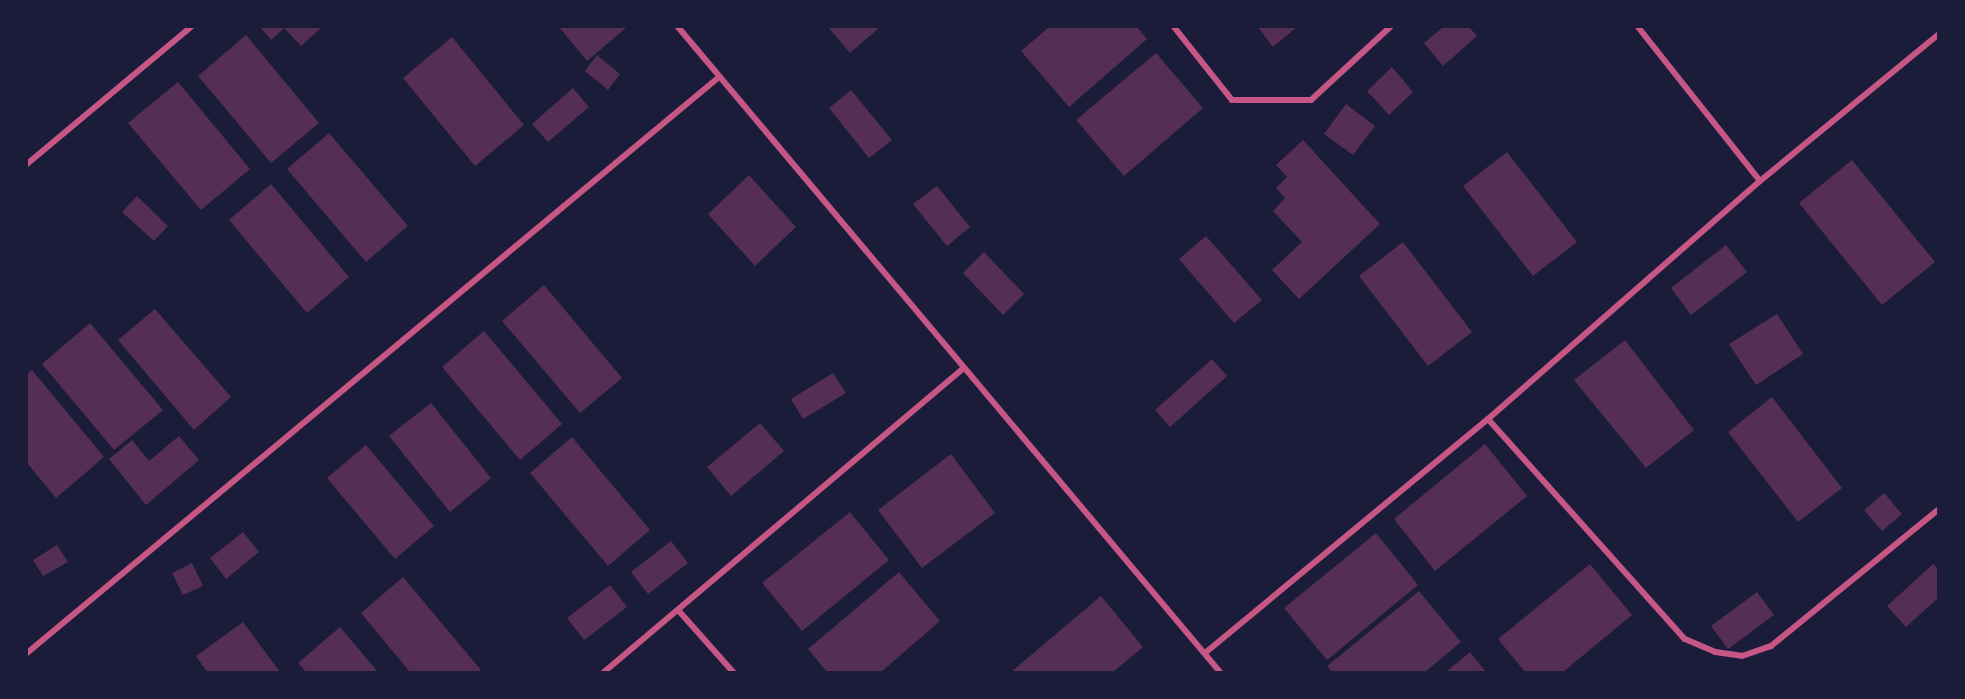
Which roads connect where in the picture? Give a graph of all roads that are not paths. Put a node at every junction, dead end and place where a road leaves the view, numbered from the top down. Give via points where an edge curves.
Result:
1 (678, 27) edge
2 (1174, 27) edge
3 (1390, 27) edge
4 (1638, 27) edge
5 (189, 28) edge
6 (1938, 35) edge
7 (719, 77) junction
8 (27, 164) edge
9 (1760, 181) junction
10 (964, 368) junction
11 (1488, 419) junction
12 (1938, 510) edge
13 (678, 610) junction
14 (27, 653) edge
15 (1205, 653) junction
16 (604, 672) edge
17 (733, 672) edge
18 (1220, 672) edge

1 - 7 street
2 - 3 street via 1232,100 1311,100
4 - 9 street
5 - 8 street
6 - 9 street
7 - 10 street
7 - 14 street
9 - 11 street
10 - 13 street
10 - 15 street
11 - 12 street via 1685,639 1715,652 1742,656 1771,646
11 - 15 street
13 - 16 street
13 - 17 street
15 - 18 street

